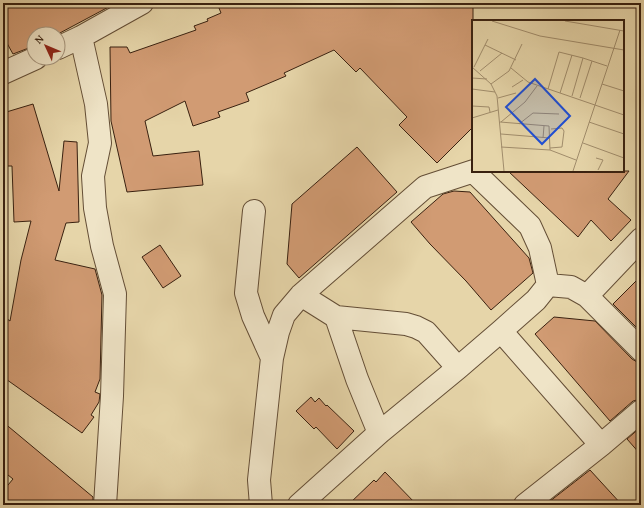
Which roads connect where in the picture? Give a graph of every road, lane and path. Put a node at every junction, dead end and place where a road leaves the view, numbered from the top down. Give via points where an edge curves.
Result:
1 (142, 3) edge
2 (81, 37) junction
3 (66, 44) edge
4 (26, 63) edge
5 (3, 73) edge
6 (472, 172) edge
7 (475, 172) edge
8 (254, 211) dead end
9 (641, 239) edge
10 (548, 285) junction
11 (301, 296) junction
12 (587, 296) junction
13 (336, 316) junction
14 (502, 331) junction
15 (641, 350) edge
16 (272, 358) junction
17 (458, 368) junction
18 (641, 411) edge
19 (379, 433) junction
20 (601, 445) junction
21 (104, 505) edge
22 (261, 505) edge
23 (299, 505) edge
24 (525, 505) edge

1 - 2 street
2 - 3 street
2 - 21 street via 96,104 100,143 93,176 95,208 115,294 112,396
4 - 5 street
6 - 11 street via 425,187
7 - 10 street via 530,226 540,248
8 - 16 street via 246,293 253,316
9 - 12 street
10 - 12 street via 571,287
10 - 14 street via 536,300
11 - 13 street
11 - 16 street via 284,315
12 - 15 street
13 - 17 street via 416,327 426,332
13 - 19 street via 357,379
14 - 17 street
14 - 20 street
16 - 22 street via 259,480
17 - 19 street
18 - 20 street
19 - 23 street
20 - 24 street

